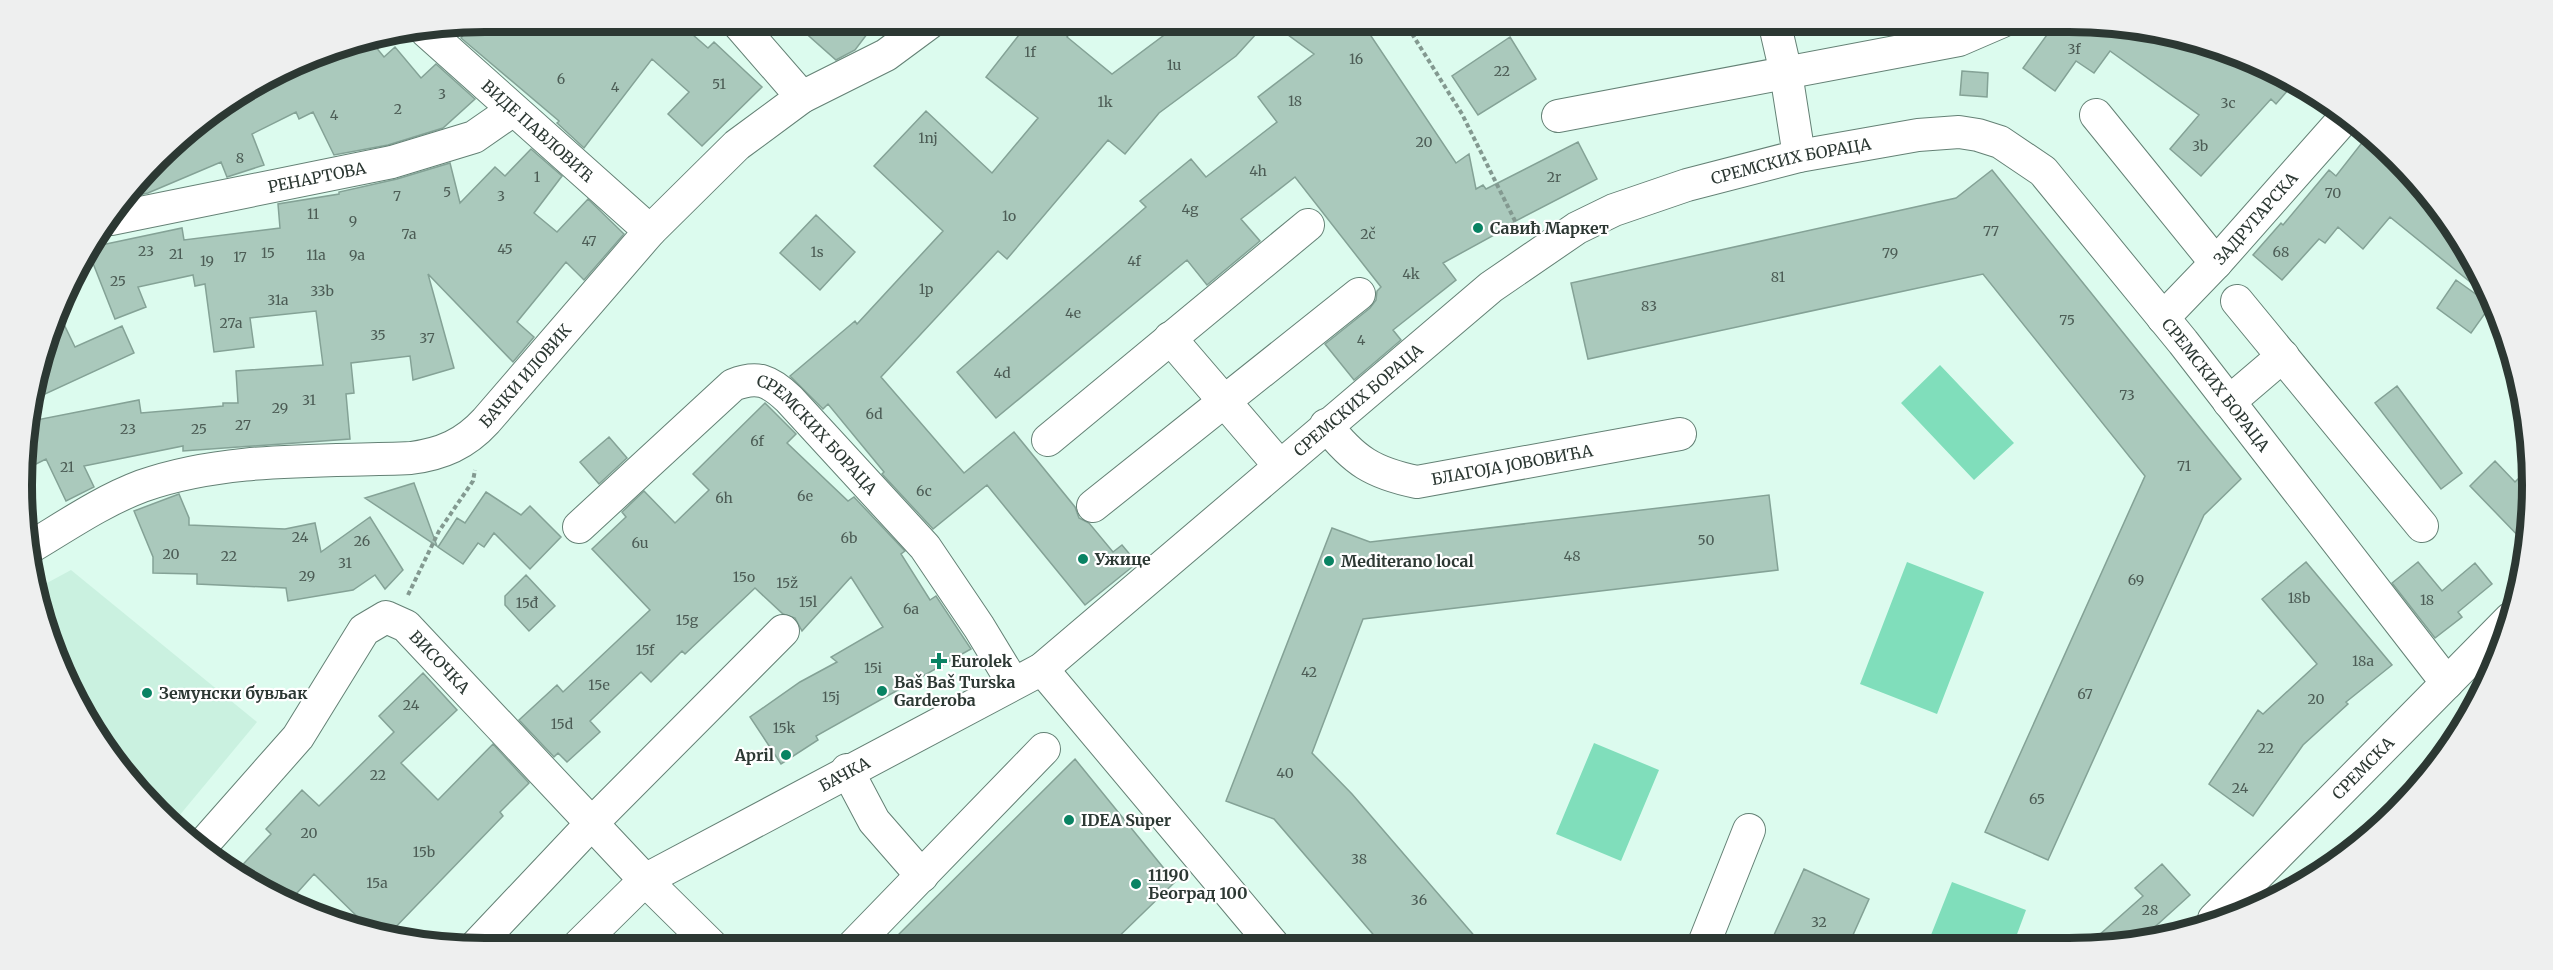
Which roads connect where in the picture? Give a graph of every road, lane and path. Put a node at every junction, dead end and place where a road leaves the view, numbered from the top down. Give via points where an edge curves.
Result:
1 (745, 32) edge
2 (917, 32) edge
3 (1411, 32) edge
4 (1776, 32) edge
5 (1978, 32) edge
6 (430, 35) edge
7 (1786, 74) junction
8 (802, 98) junction
9 (513, 110) junction
10 (2096, 115) dead end
11 (1558, 116) dead end
12 (2340, 122) edge
13 (1798, 156) junction
14 (119, 217) edge
15 (1308, 225) dead end
16 (650, 231) junction
17 (1533, 256) junction
18 (2216, 263) junction
19 (1359, 294) dead end
20 (2237, 301) dead end
21 (2163, 318) junction
22 (1170, 338) junction
23 (2283, 356) junction
24 (1223, 402) junction
25 (2229, 402) junction
26 (486, 421) junction
27 (1326, 425) junction
28 (1680, 434) dead end
29 (1048, 440) dead end
30 (1279, 465) junction
31 (1093, 506) dead end
32 (2422, 526) dead end
33 (579, 527) dead end
34 (35, 544) edge
35 (396, 620) junction
36 (783, 631) dead end
37 (2496, 633) edge
38 (1042, 669) junction
39 (1013, 683) junction
40 (2447, 683) junction
41 (1044, 749) dead end
42 (847, 770) junction
43 (592, 823) junction
44 (1749, 830) dead end
45 (205, 842) edge
46 (922, 876) junction
47 (645, 880) junction
48 (2222, 911) edge
49 (483, 938) edge
50 (586, 938) edge
51 (704, 938) edge
52 (861, 938) edge
53 (1267, 938) edge
54 (1706, 938) edge

1 - 8 street
2 - 8 street, БАЧКИ ИЛОВИК via 886,55
3 - 17 path via 1462,114
4 - 7 street
5 - 7 street via 1959,40
6 - 9 street, ВИДЕ ПАВЛОВИЋ
7 - 11 street
7 - 13 street
8 - 16 street, БАЧКИ ИЛОВИК via 737,145
9 - 14 street, РЕНАРТОВА via 474,137 392,162
9 - 16 street, ВИДЕ ПАВЛОВИЋ
10 - 18 street
12 - 18 street, ЗАДРУГАРСКА
13 - 17 street, СРЕМСКИХ БОРАЦА via 1687,185 1614,210
13 - 21 street, СРЕМСКИХ БОРАЦА via 1918,135 1959,132 2000,142 2043,171
15 - 22 street
16 - 26 street, БАЧКИ ИЛОВИК
17 - 27 street, СРЕМСКИХ БОРАЦА
18 - 21 street, ЗАДРУГАРСКА
19 - 24 street
20 - 23 street
21 - 25 street, СРЕМСКИХ БОРАЦА
22 - 24 street
22 - 29 street
23 - 25 street
23 - 32 street
24 - 30 street
24 - 31 street
25 - 40 street, СРЕМСКИХ БОРАЦА
26 - 34 street, БАЧКИ ИЛОВИК via 461,442 429,456 235,465 176,476 110,501
26 - 35 path via 473,481 439,531
27 - 28 street, БЛАГОЈА ЈОВОВИЋА via 1358,460 1376,471 1417,483
27 - 30 street, СРЕМСКИХ БОРАЦА
30 - 38 street, СРЕМСКИХ БОРАЦА
33 - 39 street, СРЕМСКИХ БОРАЦА via 733,386 756,379 767,382 789,399 925,547
35 - 43 street, ВИСОЧКА via 406,626
35 - 45 street, ВИСОЧКА via 386,617 364,630 298,737
36 - 43 street
37 - 40 street, СРЕМСКА
38 - 39 street, БАЧКА
38 - 53 street
39 - 42 street, БАЧКА
40 - 48 street, СРЕМСКА
41 - 46 street
42 - 46 street via 874,821
42 - 47 street, БАЧКА
43 - 47 street, ВИСОЧКА
43 - 49 street
44 - 54 street
46 - 52 street
47 - 50 street, БАЧКА
47 - 51 street

